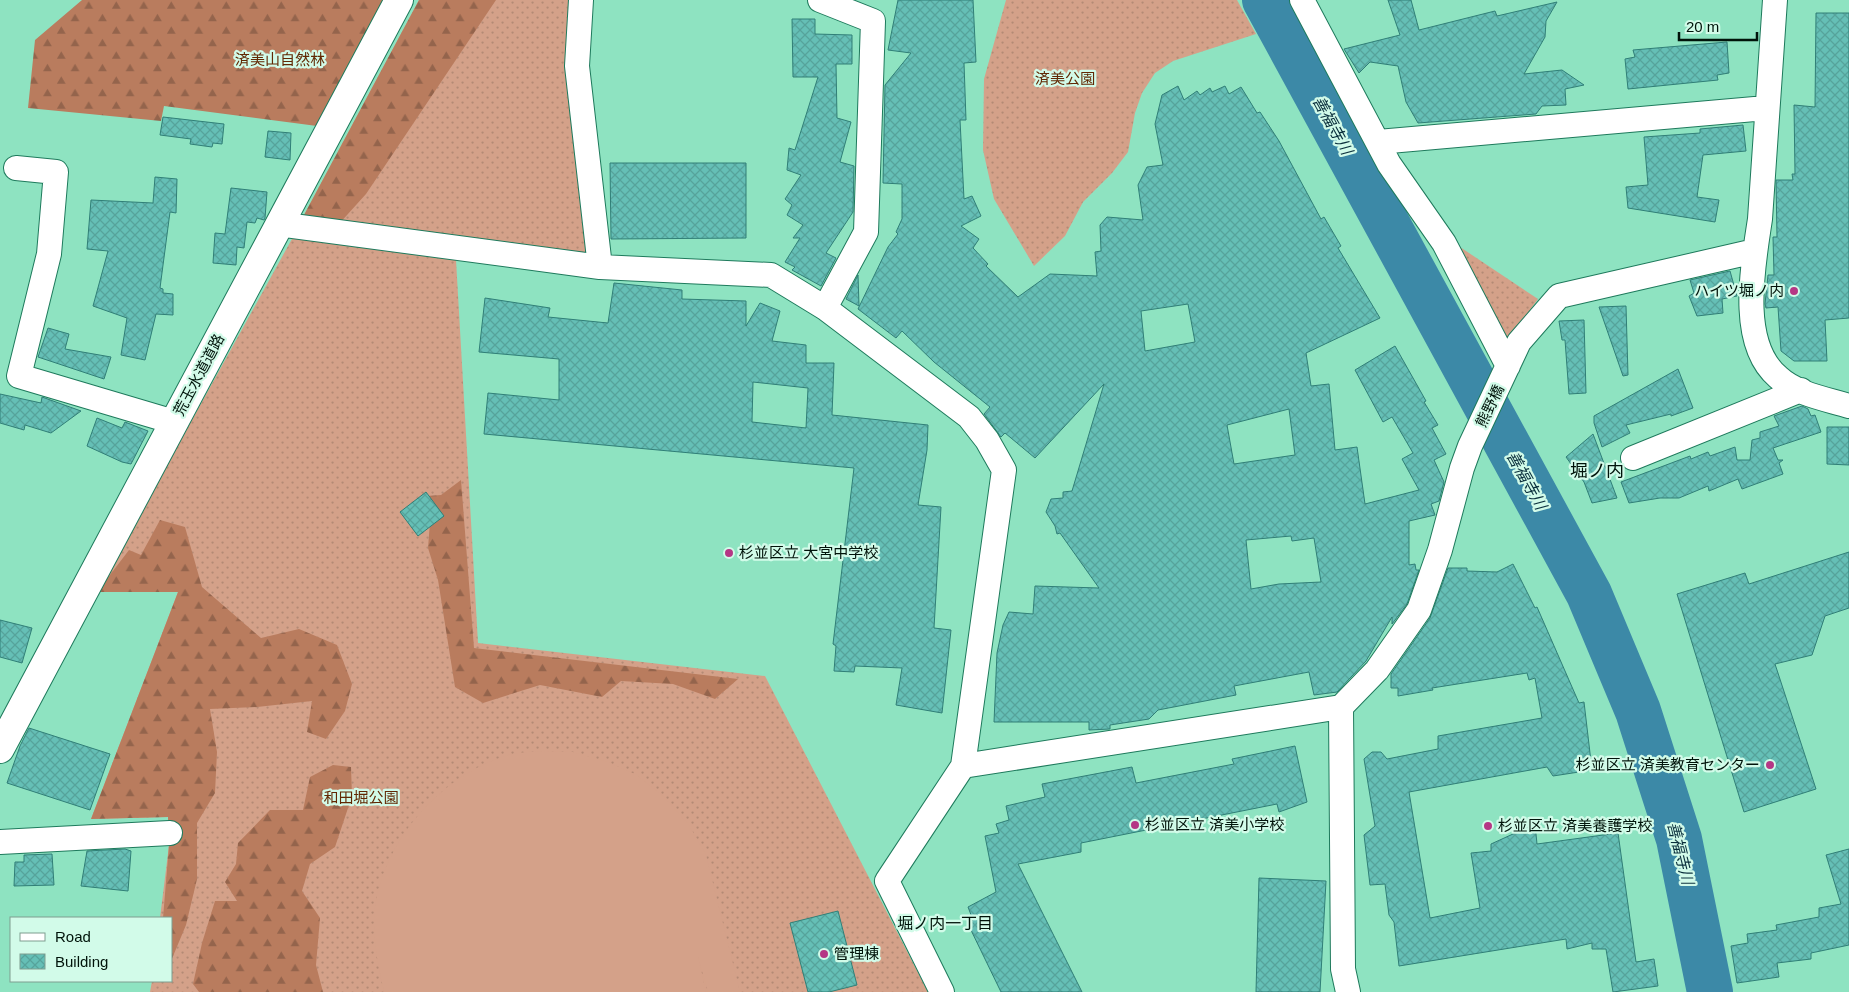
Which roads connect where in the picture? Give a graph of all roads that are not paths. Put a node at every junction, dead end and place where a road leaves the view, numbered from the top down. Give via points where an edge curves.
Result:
1 (399, 0) edge
2 (581, 0) edge
3 (820, 0) edge
4 (1302, 0) edge
5 (1775, 0) edge
6 (1766, 108) junction
7 (1378, 142) junction
8 (16, 168) dead end
9 (278, 224) junction
10 (1755, 251) junction
11 (600, 267) junction
12 (825, 308) junction
13 (1506, 372) junction
14 (1801, 390) junction
15 (1849, 406) edge
16 (174, 422) junction
17 (1634, 458) dead end
18 (1341, 707) junction
19 (0, 749) edge
20 (963, 766) junction
21 (170, 832) dead end
22 (0, 842) edge
23 (942, 992) edge
24 (1348, 992) edge

1 - 9 main road, 荒玉水道道路
2 - 11 street via 577,66
3 - 12 street via 873,21 866,232
4 - 7 street
5 - 6 street
6 - 7 street
6 - 10 street via 1760,219
7 - 13 street via 1389,164 1444,243
8 - 16 street via 56,172 49,254 18,376
9 - 11 street
9 - 16 main road, 荒玉水道道路
10 - 13 street, 熊野橋 via 1559,296 1519,342
10 - 14 street via 1752,319 1760,355 1778,378
11 - 12 street via 771,275
12 - 20 street via 969,417 1004,470
13 - 18 street, 熊野橋 via 1462,468 1440,550 1419,610 1377,670
14 - 15 street
14 - 17 street
16 - 19 main road, 荒玉水道道路
18 - 20 street
18 - 24 street via 1343,969
20 - 23 street via 887,881
21 - 22 street

